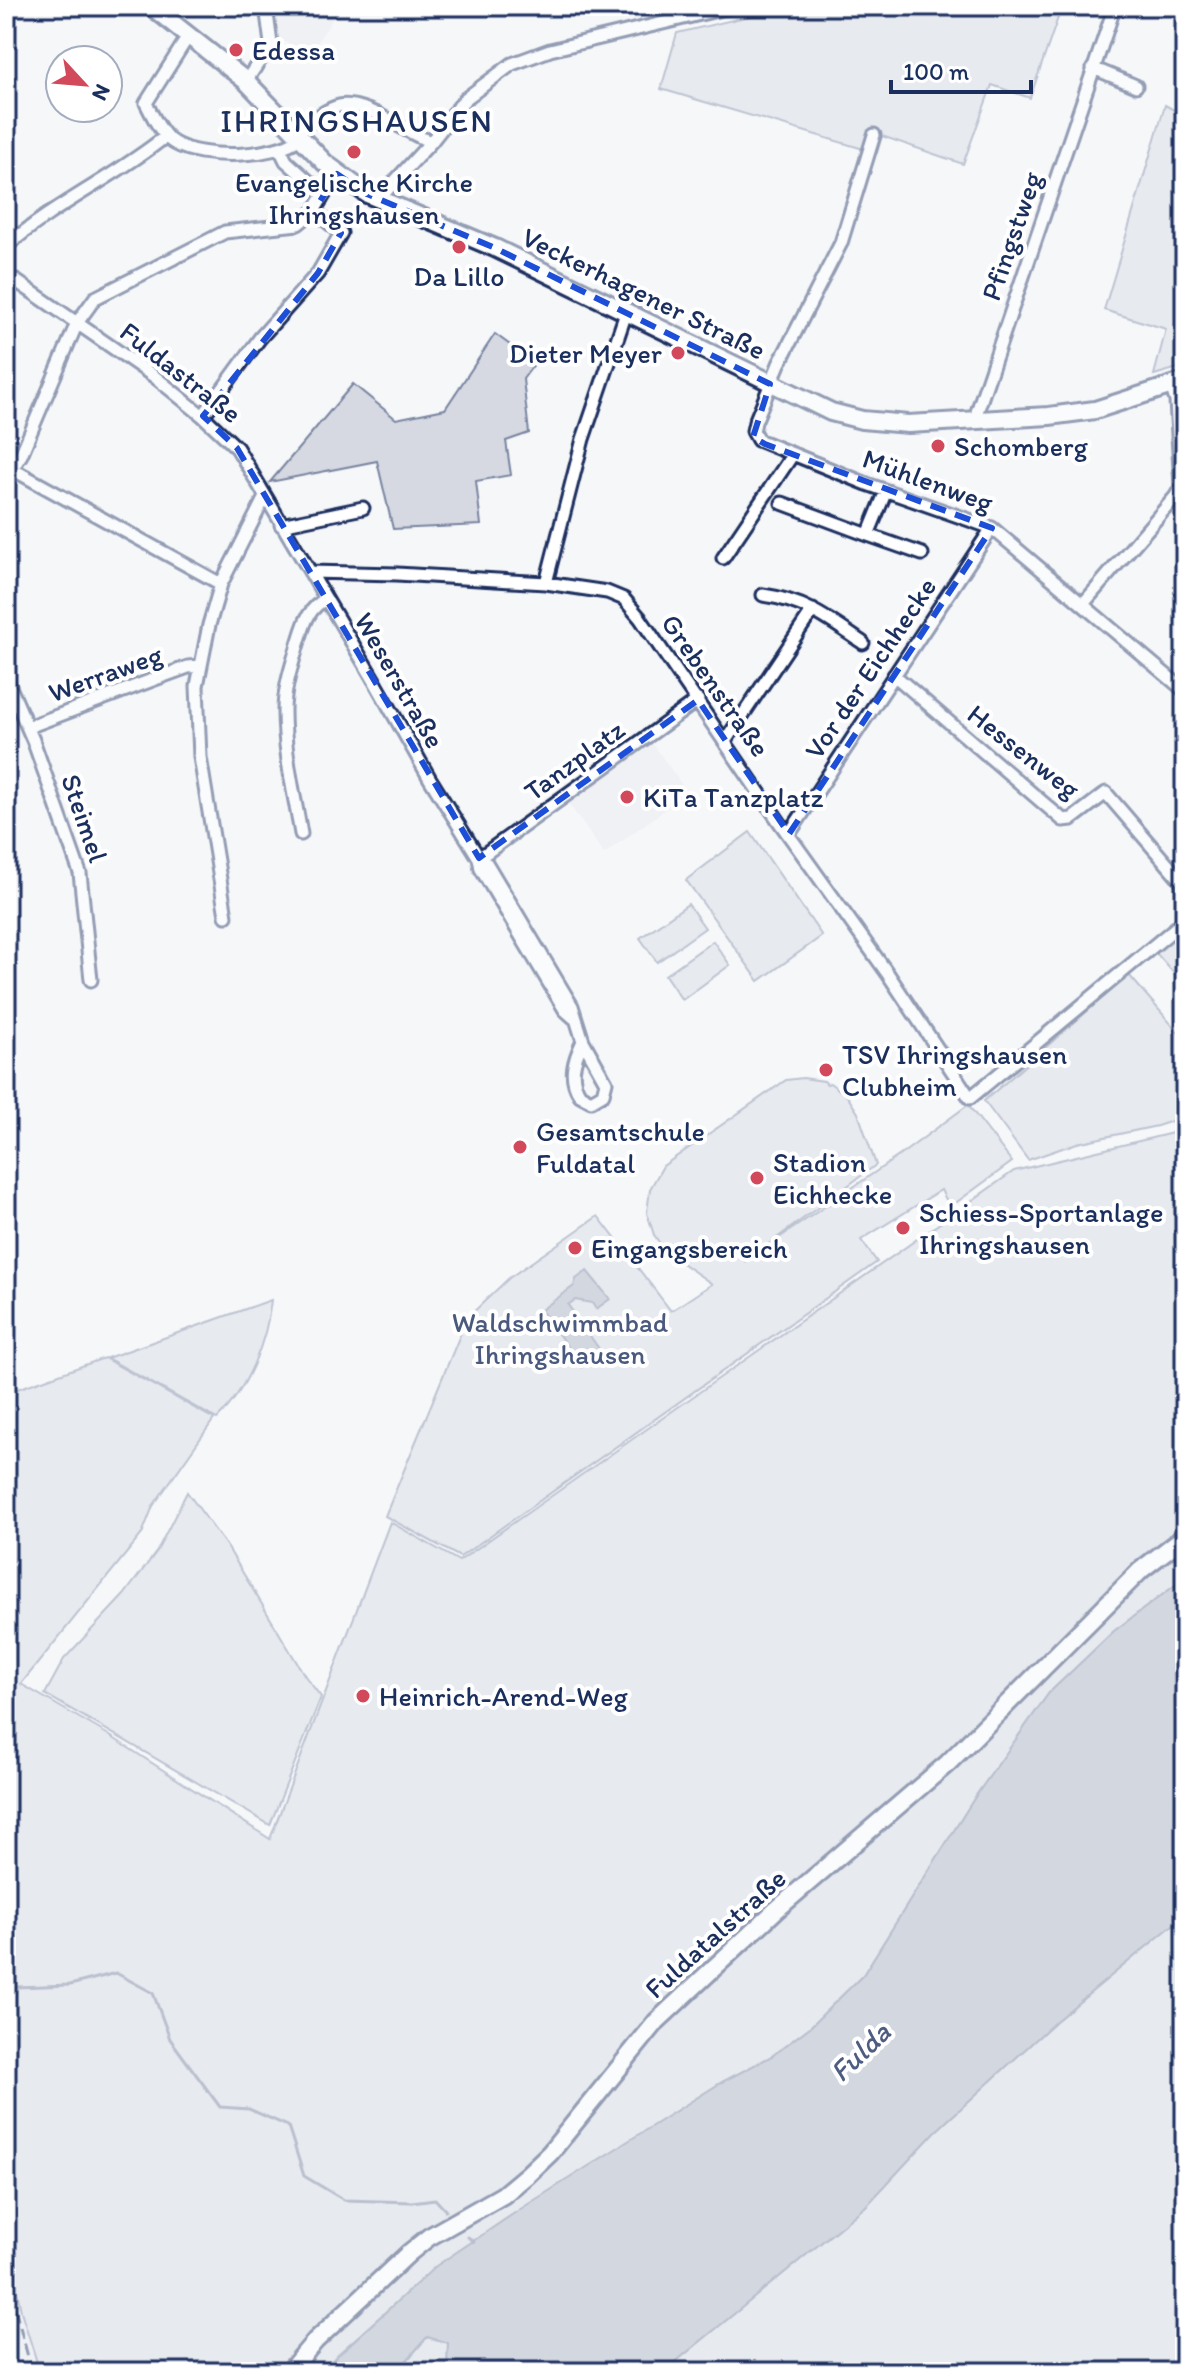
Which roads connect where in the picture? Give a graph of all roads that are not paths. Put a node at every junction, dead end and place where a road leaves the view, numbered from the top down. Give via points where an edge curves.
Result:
1 (151, 6) edge
2 (266, 6) edge
3 (684, 6) edge
4 (734, 6) edge
5 (1115, 6) edge
6 (699, 15) junction
7 (189, 35) junction
8 (1093, 68) junction
9 (246, 81) junction
10 (1136, 86) dead end
11 (874, 135) dead end
12 (166, 136) junction
13 (298, 136) junction
14 (431, 142) junction
15 (280, 149) junction
16 (337, 174) junction
17 (323, 194) junction
18 (380, 201) junction
19 (314, 211) junction
20 (6, 247) edge
21 (6, 274) edge
22 (626, 313) junction
23 (77, 323) junction
24 (1178, 383) edge
25 (770, 384) junction
26 (203, 416) junction
27 (977, 420) junction
28 (793, 454) junction
29 (9, 471) edge
30 (886, 491) junction
31 (265, 497) junction
32 (782, 503) dead end
33 (363, 508) dead end
34 (281, 525) junction
35 (992, 528) junction
36 (868, 535) junction
37 (922, 554) dead end
38 (723, 558) dead end
39 (310, 572) junction
40 (546, 583) junction
41 (221, 584) junction
42 (763, 595) dead end
43 (326, 599) junction
44 (1083, 604) junction
45 (813, 610) junction
46 (863, 643) dead end
47 (200, 666) junction
48 (894, 675) junction
49 (6, 678) edge
50 (1185, 691) edge
51 (698, 700) junction
52 (28, 727) junction
53 (726, 740) junction
54 (301, 834) dead end
55 (789, 834) junction
56 (479, 858) junction
57 (1185, 885) edge
58 (226, 916) dead end
59 (1185, 920) edge
60 (91, 980) dead end
61 (583, 1041) junction
62 (1185, 1536) edge
63 (289, 2372) edge

1 - 7 main road, Veckerhagener Straße
2 - 9 street via 271,44
3 - 6 street
4 - 6 street
5 - 8 street, Pfingstweg
6 - 14 street via 512,64 465,99
7 - 9 main road, Veckerhagener Straße
7 - 12 street via 146,103
8 - 10 street
8 - 27 street, Pfingstweg
9 - 13 main road, Veckerhagener Straße
11 - 25 street via 841,243
12 - 15 street via 190,150 215,155
12 - 20 street
13 - 14 street via 339,106 367,110
13 - 15 street
13 - 16 main road, Veckerhagener Straße
14 - 18 street
15 - 17 street
16 - 17 street
16 - 18 main road, Veckerhagener Straße
17 - 19 street
18 - 22 main road, Veckerhagener Straße via 466,234
19 - 23 street via 298,224 225,232 95,298
19 - 26 street via 341,233 318,273 260,338
21 - 23 street, Fuldastraße
22 - 25 main road, Veckerhagener Straße
22 - 40 street via 583,439
23 - 26 street, Fuldastraße
23 - 29 street via 46,402
24 - 27 main road, Veckerhagener Straße via 1095,410
24 - 44 street via 1181,487
25 - 27 main road, Veckerhagener Straße via 862,420
25 - 28 street, Mühlenweg via 753,431 758,440
26 - 31 street, Fuldastraße via 237,448
28 - 30 street, Mühlenweg
28 - 38 street
29 - 41 street
30 - 35 street, Mühlenweg
30 - 36 street
31 - 34 street, Weserstraße
31 - 41 street
32 - 36 street
33 - 34 street
34 - 39 street, Weserstraße
35 - 44 street, Mühlenweg
35 - 48 street, Vor der Eichhecke
36 - 37 street
39 - 40 street, Grebenstraße
39 - 43 street, Weserstraße
40 - 51 street, Grebenstraße via 624,599
41 - 47 street
42 - 45 street
43 - 54 street via 308,614 284,709
43 - 56 street, Weserstraße
44 - 50 street, Mühlenweg
45 - 46 street
45 - 53 street
47 - 52 street, Werraweg
47 - 58 street via 198,745
48 - 55 street, Vor der Eichhecke
48 - 57 street, Hessenweg via 1063,820 1106,793
49 - 52 street, Steimel
51 - 53 street, Grebenstraße
51 - 56 street, Tanzplatz
52 - 60 street, Steimel via 82,880
53 - 55 street, Grebenstraße
55 - 59 street, Grebenstraße via 970,1098
56 - 61 street, Weserstraße via 572,1006
61 - 61 street, Weserstraße via 572,1074 575,1088 587,1100 597,1099 606,1082
62 - 63 main road, Fuldatalstraße via 1141,1570 948,1763 775,1911 657,2021 527,2175 409,2253

